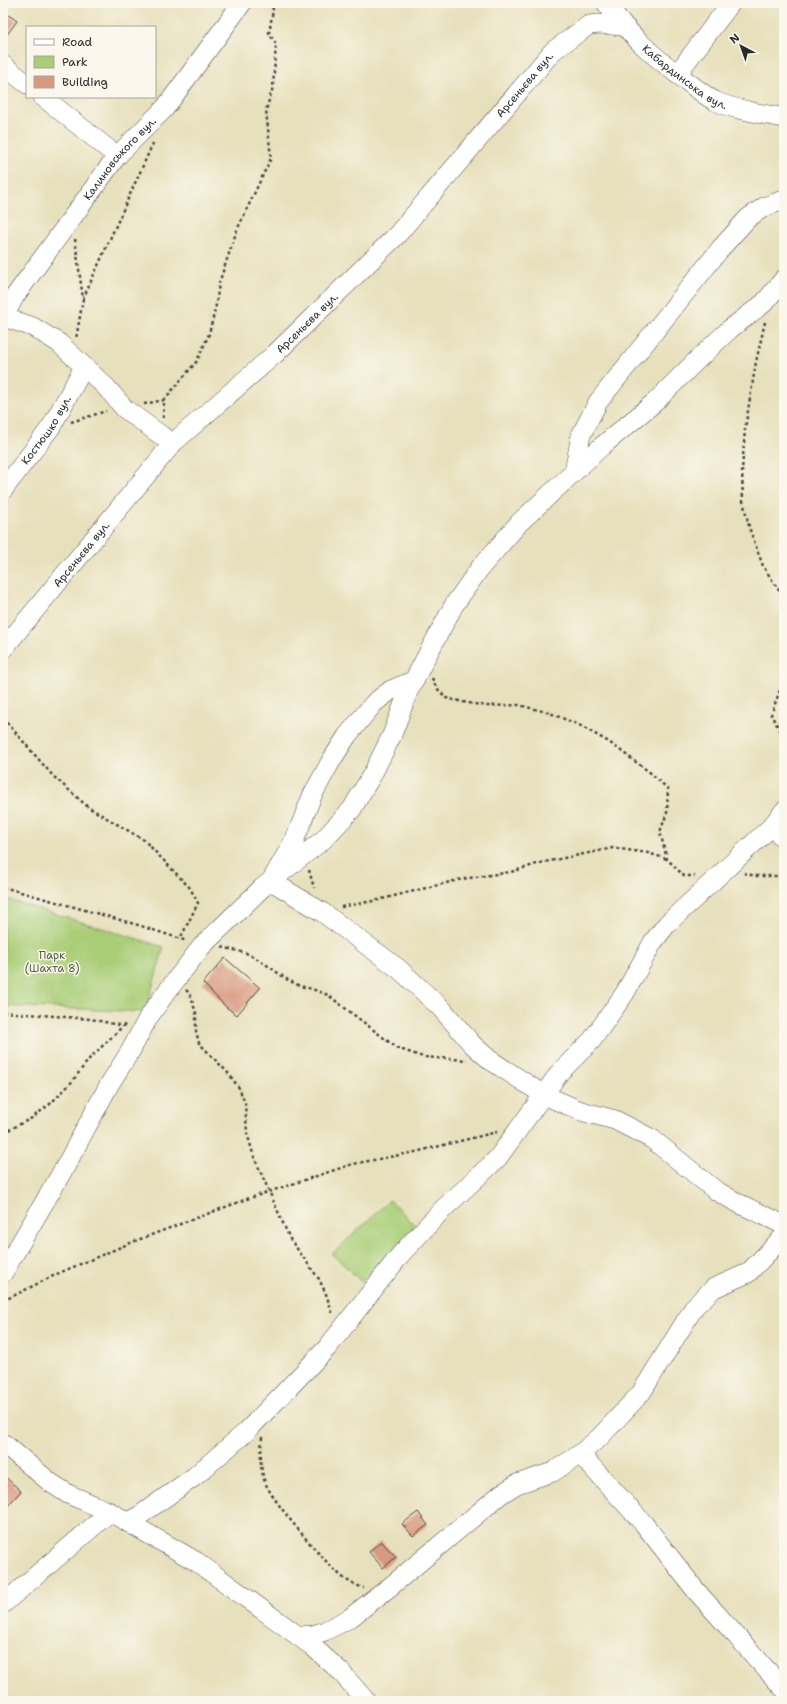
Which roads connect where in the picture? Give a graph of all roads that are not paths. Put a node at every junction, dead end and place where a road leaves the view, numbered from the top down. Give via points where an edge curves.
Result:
1 (242, 3) edge
2 (606, 3) edge
3 (731, 3) edge
4 (623, 26) junction
5 (3, 65) edge
6 (677, 74) junction
7 (26, 83) edge
8 (44, 98) edge
9 (784, 118) edge
10 (117, 156) junction
11 (784, 200) edge
12 (784, 279) edge
13 (3, 318) edge
14 (78, 361) junction
15 (167, 440) junction
16 (574, 472) junction
17 (3, 490) edge
18 (3, 648) edge
19 (414, 680) junction
20 (784, 811) edge
21 (777, 832) edge
22 (270, 881) junction
23 (544, 1095) junction
24 (784, 1224) edge
25 (784, 1236) edge
26 (3, 1273) edge
27 (3, 1443) edge
28 (580, 1454) junction
29 (110, 1512) junction
30 (129, 1523) junction
31 (3, 1604) edge
32 (298, 1636) junction
33 (784, 1688) edge
34 (366, 1701) edge

1 - 10 street, Калиновського вул. via 165,108
2 - 4 street, Кабардинська вул.
3 - 6 street
4 - 6 street, Кабардинська вул.
4 - 15 street, Арсеньєва вул. via 589,25 553,51 397,235 275,354
5 - 7 street
6 - 9 street, Кабардинська вул. via 715,101 734,108
8 - 10 street
10 - 13 street, Калиновського вул. via 15,296
11 - 16 street via 764,207 748,218 598,402 581,435
12 - 16 street via 764,303 730,329 655,402
13 - 14 street via 33,328 59,343
14 - 15 street via 125,408
14 - 17 street, Костюшко вул. via 51,427
15 - 18 street, Арсеньєва вул.
16 - 19 street via 520,522 480,568 454,605
19 - 22 street via 392,735 352,809 323,840
19 - 22 street via 391,690 374,704 347,736 312,796 295,839
20 - 21 street
21 - 23 street via 723,871 667,924 653,942 625,993 592,1040 560,1072
22 - 23 street via 322,912 399,969 441,1008 472,1044 490,1060
22 - 26 street via 204,944 148,1018
23 - 24 street via 581,1111 615,1120 652,1140 715,1190
23 - 30 street via 497,1158 443,1209 401,1254 326,1348 246,1432 199,1472
25 - 28 street via 748,1273 714,1288 695,1306 641,1393 600,1438
27 - 29 street via 68,1494
28 - 32 street via 553,1472 517,1484 501,1494 350,1618 313,1635
28 - 33 street via 644,1524 697,1592
29 - 30 street
29 - 31 street
30 - 32 street via 197,1562
32 - 34 street via 340,1671

